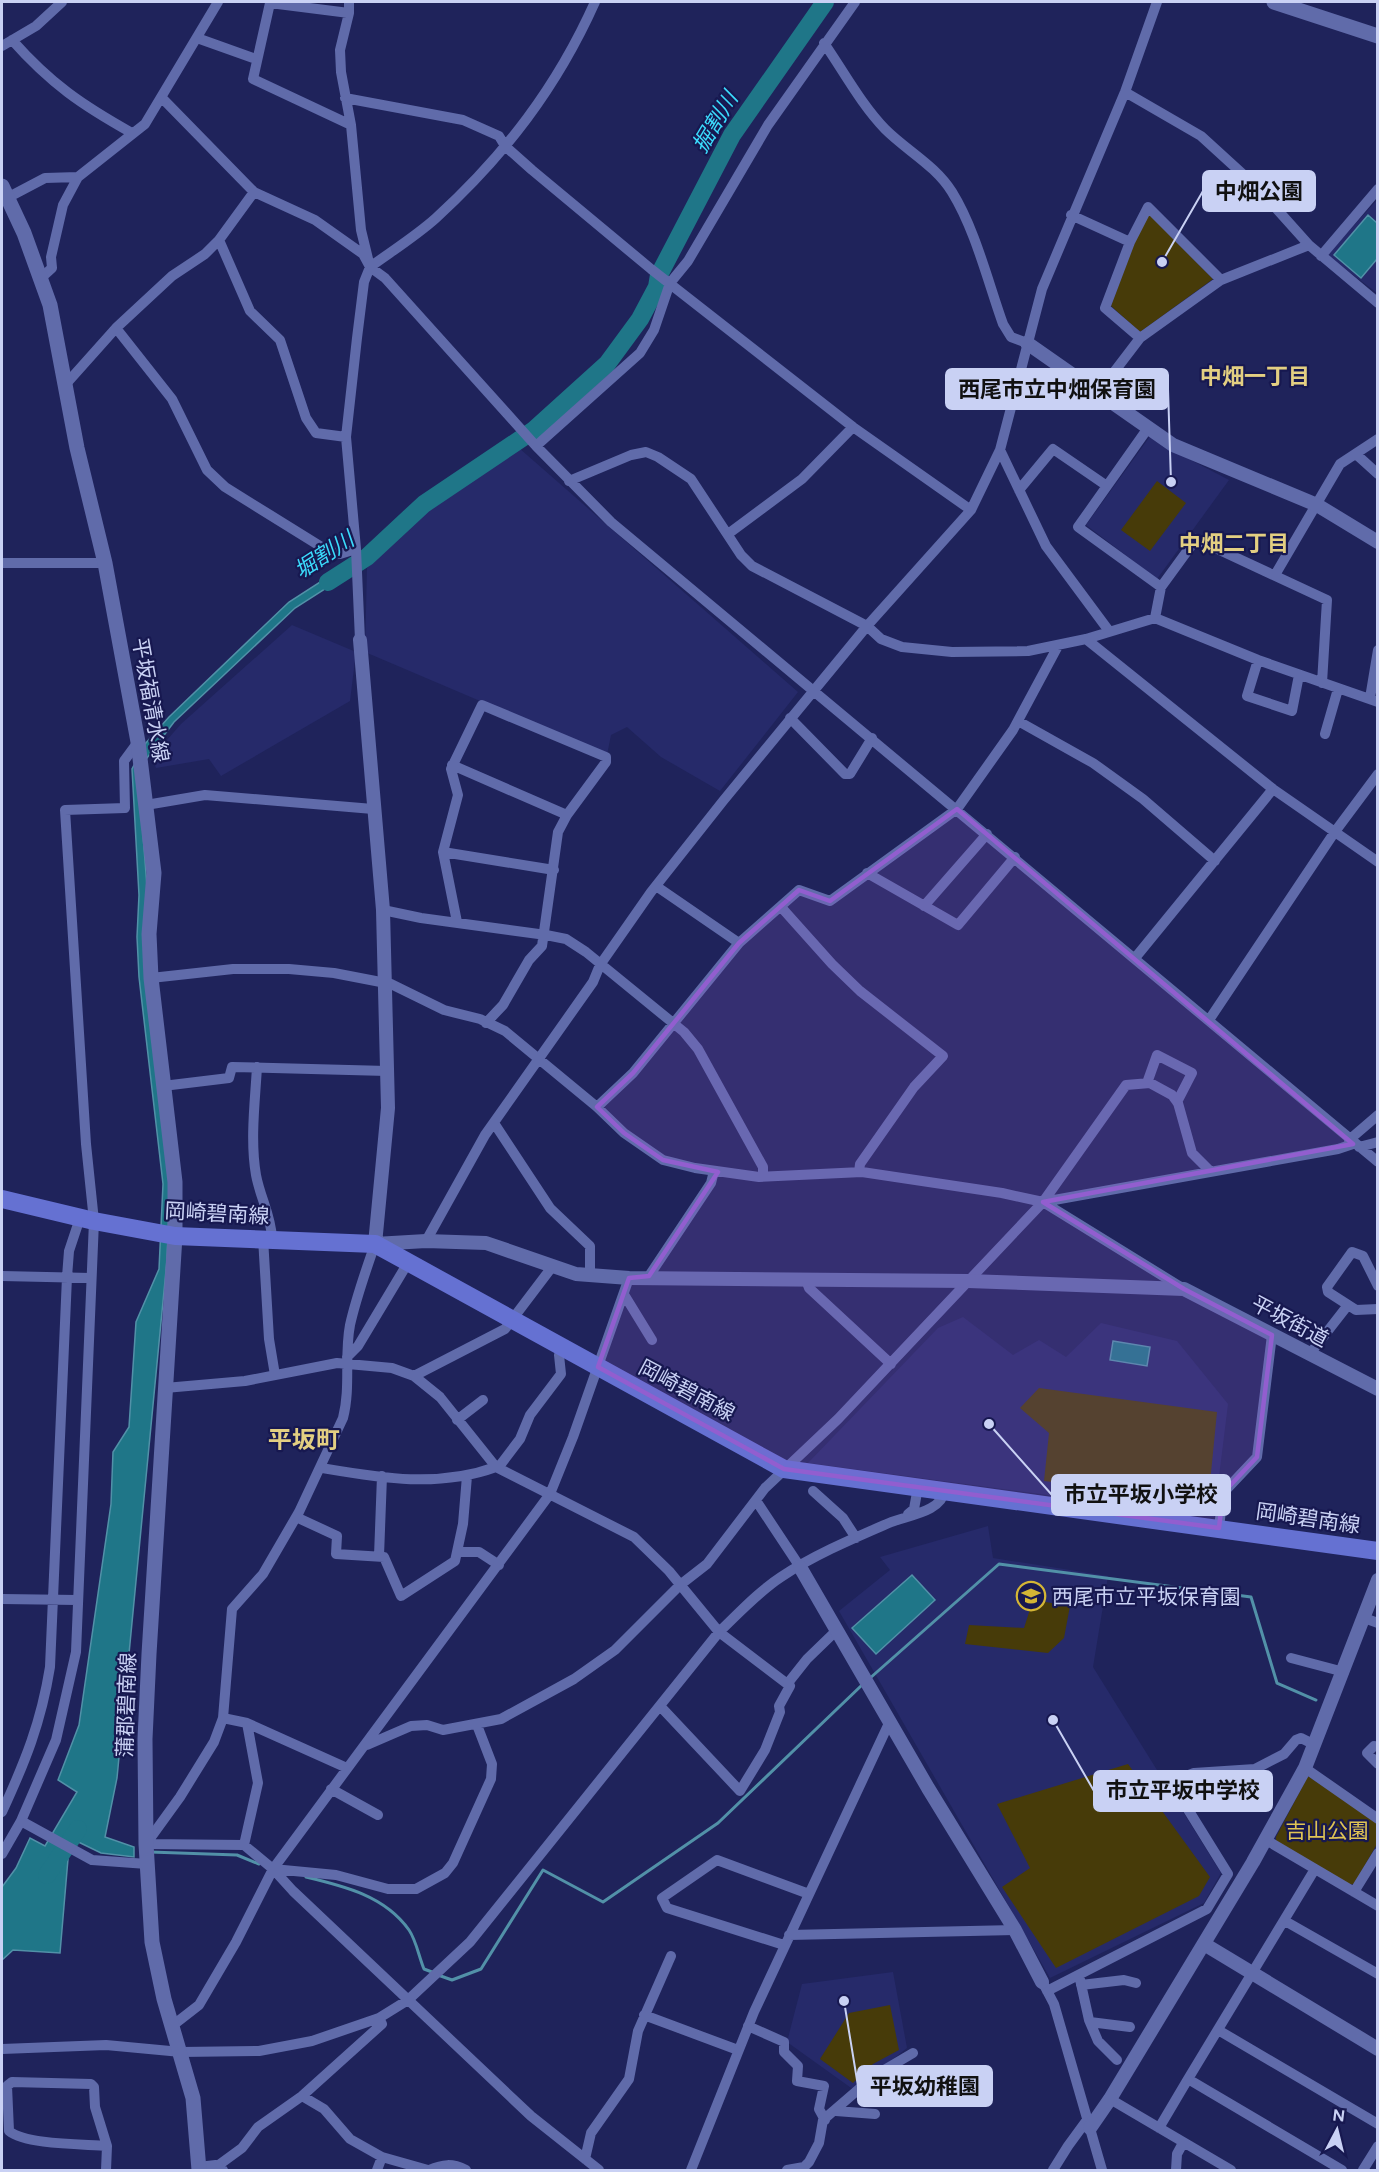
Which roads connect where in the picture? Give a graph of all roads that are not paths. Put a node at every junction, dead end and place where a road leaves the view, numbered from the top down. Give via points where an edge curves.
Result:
1 (62, 2) edge
2 (219, 2) edge
3 (349, 2) edge
4 (595, 2) edge
5 (855, 2) edge
6 (1157, 2) edge
7 (1274, 2) edge
8 (349, 13) junction
9 (1377, 36) edge
10 (197, 38) junction
11 (12, 40) junction
12 (825, 43) junction
13 (2, 46) edge
14 (256, 58) junction
15 (1125, 92) junction
16 (162, 98) junction
17 (345, 98) junction
18 (351, 125) junction
19 (132, 133) junction
20 (505, 146) junction
21 (78, 177) junction
22 (1377, 189) edge
23 (4, 192) edge
24 (254, 192) junction
25 (1071, 215) junction
26 (219, 240) junction
27 (1130, 242) junction
28 (1309, 245) junction
29 (1321, 256) junction
30 (370, 267) junction
31 (41, 278) junction
32 (1221, 280) junction
33 (670, 283) junction
34 (1377, 303) edge
35 (116, 328) junction
36 (1140, 338) junction
37 (1027, 344) junction
38 (66, 384) junction
39 (1098, 393) junction
40 (854, 427) junction
41 (1148, 428) junction
42 (346, 437) junction
43 (1377, 439) edge
44 (536, 446) junction
45 (1000, 450) junction
46 (1357, 455) junction
47 (1377, 474) edge
48 (569, 481) junction
49 (1107, 486) junction
50 (1019, 490) junction
51 (1317, 505) junction
52 (971, 510) junction
53 (729, 534) junction
54 (1377, 542) edge
55 (356, 549) junction
56 (2, 563) edge
57 (105, 563) junction
58 (1275, 575) junction
59 (1161, 587) junction
60 (1155, 618) junction
61 (867, 626) junction
62 (1108, 631) junction
63 (1086, 639) junction
64 (360, 640) joint
65 (1058, 646) junction
66 (1377, 650) edge
67 (1258, 660) junction
68 (1299, 675) junction
69 (1322, 683) junction
70 (1338, 689) junction
71 (813, 690) junction
72 (1374, 700) edge
73 (790, 718) junction
74 (1018, 721) junction
75 (1324, 734) dead end
76 (872, 738) junction
77 (138, 742) junction
78 (452, 765) junction
79 (1377, 774) edge
80 (1272, 789) junction
81 (146, 805) junction
82 (373, 809) junction
83 (957, 809) junction
84 (567, 815) junction
85 (1334, 833) junction
86 (987, 834) junction
87 (443, 852) junction
88 (1015, 857) junction
89 (1215, 861) junction
90 (1377, 862) edge
91 (554, 870) junction
92 (867, 873) junction
93 (656, 886) junction
94 (924, 906) junction
95 (781, 907) junction
96 (382, 910) junction
97 (456, 922) junction
98 (546, 934) junction
99 (739, 944) junction
100 (1135, 958) junction
101 (600, 965) junction
102 (151, 978) junction
103 (385, 982) junction
104 (1209, 1020) junction
105 (674, 1022) junction
106 (486, 1023) junction
107 (540, 1058) junction
108 (257, 1067) junction
109 (387, 1071) junction
110 (1147, 1083) junction
111 (164, 1086) junction
112 (1177, 1102) junction
113 (597, 1107) junction
114 (1377, 1115) edge
115 (494, 1123) junction
116 (1377, 1142) edge
117 (1354, 1143) junction
118 (1377, 1162) edge
119 (714, 1171) junction
120 (1210, 1171) junction
121 (859, 1172) junction
122 (763, 1176) junction
123 (2, 1199) edge
124 (1043, 1202) junction
125 (87, 1219) junction
126 (170, 1235) junction
127 (267, 1238) junction
128 (426, 1241) junction
129 (375, 1244) junction
130 (409, 1261) junction
131 (552, 1267) junction
132 (590, 1275) junction
133 (2, 1276) edge
134 (649, 1276) junction
135 (67, 1277) junction
136 (91, 1278) junction
137 (629, 1278) junction
138 (806, 1280) junction
139 (968, 1281) junction
140 (1377, 1286) edge
141 (1184, 1289) junction
142 (625, 1296) junction
143 (1348, 1305) junction
144 (1377, 1309) edge
145 (512, 1320) junction
146 (1272, 1335) junction
147 (652, 1340) dead end
148 (563, 1348) junction
149 (1309, 1355) junction
150 (347, 1360) junction
151 (891, 1364) junction
152 (598, 1367) junction
153 (275, 1375) junction
154 (414, 1376) junction
155 (165, 1388) junction
156 (1377, 1389) edge
157 (483, 1400) dead end
158 (457, 1420) junction
159 (497, 1467) junction
160 (322, 1468) junction
161 (784, 1469) junction
162 (382, 1476) junction
163 (467, 1476) junction
164 (918, 1487) junction
165 (945, 1490) junction
166 (813, 1491) dead end
167 (550, 1494) junction
168 (757, 1502) junction
169 (908, 1514) junction
170 (296, 1517) junction
171 (1219, 1528) junction
172 (856, 1538) junction
173 (457, 1551) junction
174 (1377, 1551) edge
175 (379, 1557) junction
176 (499, 1565) junction
177 (800, 1567) junction
178 (1377, 1580) edge
179 (680, 1585) junction
180 (2, 1599) edge
181 (52, 1599) junction
182 (77, 1600) junction
183 (1371, 1620) edge
184 (837, 1630) junction
185 (719, 1632) junction
186 (1291, 1658) dead end
187 (1344, 1672) junction
188 (788, 1683) junction
189 (660, 1706) junction
190 (223, 1718) junction
191 (890, 1722) junction
192 (247, 1723) junction
193 (477, 1725) junction
194 (367, 1745) junction
195 (1315, 1745) junction
196 (1374, 1747) edge
197 (1377, 1764) edge
198 (347, 1768) junction
199 (1305, 1768) junction
200 (331, 1789) junction
201 (2, 1812) edge
202 (378, 1815) dead end
203 (1377, 1819) edge
204 (21, 1821) junction
205 (1266, 1840) junction
206 (146, 1844) junction
207 (244, 1845) junction
208 (1377, 1853) edge
209 (2, 1854) edge
210 (147, 1864) junction
211 (273, 1869) junction
212 (1314, 1869) junction
213 (1354, 1892) junction
214 (809, 1894) junction
215 (1377, 1906) edge
216 (1285, 1921) junction
217 (1015, 1930) junction
218 (787, 1940) junction
219 (1204, 1944) junction
220 (671, 1956) dead end
221 (1252, 1974) junction
222 (1377, 1974) edge
223 (1080, 1980) junction
224 (1136, 1983) dead end
225 (1045, 1987) junction
226 (408, 2000) junction
227 (644, 2015) junction
228 (379, 2018) junction
229 (1090, 2022) junction
230 (172, 2026) junction
231 (748, 2026) junction
232 (1130, 2027) dead end
233 (1218, 2030) junction
234 (2, 2049) edge
235 (1377, 2049) edge
236 (738, 2050) junction
237 (181, 2052) junction
238 (913, 2053) dead end
239 (1117, 2060) dead end
240 (1188, 2079) junction
241 (302, 2096) junction
242 (1110, 2099) junction
243 (4, 2108) edge
244 (836, 2111) junction
245 (875, 2114) dead end
246 (825, 2120) junction
247 (1088, 2124) junction
248 (1377, 2124) edge
249 (1159, 2128) junction
250 (1183, 2143) junction
251 (107, 2146) junction
252 (1377, 2146) edge
253 (382, 2157) junction
254 (591, 2167) edge
255 (220, 2169) edge
256 (106, 2170) edge
257 (199, 2170) edge
258 (377, 2170) edge
259 (428, 2170) edge
260 (466, 2170) edge
261 (691, 2170) edge
262 (787, 2170) edge
263 (1053, 2170) edge
264 (1102, 2170) edge
265 (1176, 2170) edge
266 (1231, 2170) edge
267 (1342, 2170) edge
268 (1363, 2170) edge

1 - 11 street via 36,26
2 - 10 street
3 - 8 street
4 - 20 street via 574,49 524,126
5 - 12 street
6 - 15 street
7 - 9 main road
8 - 14 street via 270,3
8 - 17 street via 340,51
10 - 14 street
10 - 16 street
11 - 13 street
11 - 19 street via 59,88
12 - 33 street via 768,125 688,261
12 - 37 street via 886,130 935,171 951,191 965,218 1003,324 1011,337
14 - 18 street via 253,79
15 - 25 street
15 - 28 street via 1201,136 1258,188
16 - 19 street via 145,124
16 - 24 street
17 - 18 street
17 - 20 street via 464,120 499,136
18 - 30 street via 361,230
19 - 21 street
20 - 30 street via 435,219
20 - 33 street
21 - 23 street via 45,178
21 - 31 street via 63,205 52,268
22 - 29 street
23 - 31 main road, 平坂福清水線
24 - 26 street
24 - 30 street via 315,220 363,254
25 - 27 street
25 - 37 street via 1042,289
26 - 35 street via 172,276
26 - 42 street via 250,311 280,340 306,418 316,433
27 - 32 street via 1148,207
27 - 36 street via 1105,308
28 - 29 street
28 - 32 street
29 - 34 street
30 - 42 street via 364,282
30 - 44 street via 385,278
31 - 38 main road, 平坂福清水線
32 - 36 street
33 - 40 street
33 - 44 street via 654,330 640,353
35 - 38 street
35 - 55 street via 163,386 207,470 225,487 328,551 340,554
36 - 39 street
37 - 39 street
37 - 45 street
38 - 57 main road, 平坂福清水線
39 - 41 street
40 - 52 street
40 - 53 street via 802,478
41 - 49 street
41 - 51 street via 1173,445
42 - 55 street
43 - 46 street
44 - 48 street
45 - 50 street
45 - 52 street
46 - 47 street
46 - 51 street via 1340,464
48 - 53 street via 646,452 691,479
48 - 71 street via 611,522
49 - 50 street via 1053,449
49 - 59 street via 1078,527
50 - 62 street via 1046,546
51 - 54 street
51 - 58 street
52 - 61 street
53 - 61 street via 753,566
55 - 64 street
56 - 57 street
57 - 77 main road, 平坂福清水線
58 - 59 street via 1196,539
58 - 69 street via 1327,600
59 - 60 street
60 - 62 street
60 - 67 street
61 - 65 street via 882,639 902,647 952,652 1028,651
61 - 71 street
62 - 63 street
63 - 65 street
63 - 80 street
64 - 82 street
65 - 74 street
66 - 72 street
67 - 68 street
67 - 68 street via 1247,696 1292,711
68 - 69 street
69 - 70 street
70 - 72 street
70 - 75 street
71 - 73 street
71 - 76 street
73 - 76 street via 845,774 850,774
73 - 93 street
74 - 83 street
74 - 89 street via 1093,763 1143,799
76 - 83 street
77 - 81 main road, 平坂福清水線
77 - 125 street via 123,761 125,808 65,810 86,1144
78 - 84 street
78 - 84 street via 482,705 606,757
78 - 87 street via 458,795
79 - 85 street
80 - 85 street
80 - 89 street
81 - 82 street via 205,795
81 - 102 main road, 平坂福清水線 via 154,873 149,934
82 - 96 street
83 - 86 street
83 - 92 street
84 - 91 street via 558,832
85 - 90 street
85 - 104 street
86 - 88 street
86 - 94 street
87 - 91 street
87 - 97 street
88 - 94 street via 958,925
88 - 100 street
89 - 100 street
91 - 98 street
92 - 94 street
92 - 95 street via 830,901 798,890
93 - 99 street
93 - 101 street
95 - 99 street
95 - 121 street via 860,991 943,1056 897,1111 860,1164
96 - 97 street
96 - 103 street
97 - 98 street
98 - 101 street via 566,939
98 - 106 street via 543,946
99 - 105 street
100 - 104 street
101 - 105 street
101 - 107 street via 593,982
102 - 103 street via 233,969 289,969
102 - 111 main road, 平坂福清水線
103 - 106 street via 444,1010
103 - 109 street
104 - 117 street
105 - 113 street via 633,1073
105 - 122 street via 698,1049 763,1167
106 - 107 street via 505,1031
107 - 113 street
107 - 115 street
108 - 109 street
108 - 111 street via 232,1067 229,1078 215,1081
108 - 127 street via 253,1144 256,1175 269,1213
109 - 129 street via 387,1142
110 - 112 street via 1172,1095
110 - 112 street via 1158,1055 1192,1073
110 - 124 street via 1126,1085
111 - 126 main road, 平坂福清水線 via 175,1182
112 - 120 street via 1192,1154
113 - 119 street via 624,1133 663,1160
114 - 117 street
115 - 128 street
115 - 132 street via 550,1208 590,1246
116 - 117 street
117 - 118 street
117 - 120 street
119 - 122 street
119 - 134 street via 711,1183
120 - 124 street
121 - 122 street
121 - 124 street
123 - 125 main road, 岡崎碧南線
124 - 139 street
124 - 141 street
125 - 126 main road, 岡崎碧南線
125 - 135 street via 69,1251
125 - 136 street
126 - 127 main road, 岡崎碧南線
126 - 155 main road, 蒲郡碧南線
127 - 129 main road, 岡崎碧南線
127 - 153 street via 269,1339
128 - 129 street
128 - 131 street via 486,1243
129 - 130 main road, 岡崎碧南線
129 - 150 street via 350,1325
130 - 145 main road, 岡崎碧南線
130 - 150 street
131 - 132 street
131 - 145 street
132 - 137 street
133 - 135 street
134 - 137 street
134 - 138 street
135 - 136 street
135 - 181 street
136 - 182 street
137 - 142 street
138 - 139 street
138 - 151 street via 809,1288
139 - 141 street
139 - 151 street
140 - 143 street via 1363,1256 1352,1252 1327,1287
141 - 146 street, 平坂街道
142 - 147 street
142 - 152 street
143 - 144 street via 1356,1310
143 - 149 street
145 - 148 main road, 岡崎碧南線
145 - 154 street via 493,1338
146 - 149 street, 平坂街道
146 - 171 street via 1257,1457 1223,1493
148 - 152 main road, 岡崎碧南線
148 - 159 street via 559,1355 561,1374
149 - 156 street, 平坂街道
150 - 153 street
150 - 154 street
150 - 160 street via 345,1411
151 - 161 street
152 - 161 main road, 岡崎碧南線
152 - 167 street
153 - 155 street
154 - 158 street via 440,1397
155 - 206 main road, 蒲郡碧南線 via 145,1739
157 - 158 street
158 - 159 street
159 - 163 street
159 - 167 street
160 - 162 street
160 - 170 street
161 - 164 main road, 岡崎碧南線
161 - 168 street
162 - 163 street via 435,1480
162 - 175 street
163 - 173 street
164 - 165 main road, 岡崎碧南線
164 - 169 street via 914,1509
165 - 169 street via 932,1509
165 - 171 main road, 岡崎碧南線
166 - 172 street via 843,1518
167 - 176 street
167 - 179 street via 634,1537
168 - 177 street
168 - 179 street via 707,1564
169 - 172 street
170 - 175 street via 337,1536 336,1554
170 - 190 street via 263,1574 232,1609
171 - 174 main road, 岡崎碧南線
172 - 177 street
173 - 175 street via 452,1564 401,1596 387,1560
173 - 176 street via 479,1552
176 - 194 street
177 - 184 street
177 - 185 street via 756,1597
178 - 183 street
179 - 185 street
179 - 193 street via 615,1650 586,1672 528,1706
180 - 181 street
181 - 182 street
181 - 201 street via 45,1699 31,1748
182 - 204 street via 76,1652 56,1740
183 - 187 street
184 - 188 street
184 - 191 street
185 - 188 street
185 - 189 street
186 - 187 street
187 - 195 street
188 - 189 street via 765,1750 740,1791
189 - 226 street via 470,1942
190 - 192 street
190 - 206 street via 214,1742
191 - 214 street
191 - 217 street
192 - 198 street
192 - 207 street via 258,1783
193 - 194 street via 443,1730 411,1726
193 - 211 street via 492,1764 490,1779 445,1873 416,1889 388,1889 336,1875
194 - 198 street
195 - 199 street
195 - 223 street via 1301,1738 1284,1754 1255,1769 1194,1773 1171,1782 1228,1874 1207,1909
196 - 197 street via 1366,1753
198 - 200 street
199 - 203 street
199 - 205 street
200 - 202 street
200 - 211 street
204 - 209 street
204 - 210 street via 92,1860
205 - 212 street
205 - 219 street
206 - 207 street
206 - 210 main road, 蒲郡碧南線
207 - 211 street
208 - 213 street
210 - 230 main road, 蒲郡碧南線 via 152,1942
211 - 226 street
211 - 230 street via 199,2005
212 - 213 street
212 - 216 street
213 - 215 street
214 - 218 street
214 - 218 street via 717,1860 662,1898 667,1908
216 - 221 street
216 - 222 street
217 - 218 street
217 - 225 street
218 - 231 street
219 - 221 street
219 - 242 street
220 - 227 street
221 - 233 street
221 - 235 street
223 - 224 street
223 - 225 street
223 - 229 street
225 - 247 street via 1054,2004
226 - 228 street
226 - 254 street
227 - 236 street
227 - 254 street via 629,2079 591,2133
228 - 237 street via 312,2041 259,2051
228 - 241 street via 382,2024
229 - 232 street
229 - 239 street via 1098,2041
230 - 237 main road, 蒲郡碧南線
231 - 236 street
231 - 246 street via 784,2042 784,2052 798,2066 797,2081 824,2086 819,2109
233 - 240 street
233 - 248 street
234 - 237 street via 106,2045
236 - 261 street
237 - 257 main road, 蒲郡碧南線 via 197,2123
238 - 244 street via 874,2076
240 - 249 street
240 - 267 street
241 - 253 street via 324,2109 350,2139
241 - 255 street via 258,2127
242 - 247 street
242 - 249 street
243 - 251 street via 12,2134
243 - 251 street via 7,2086 12,2082 91,2084
244 - 245 street
244 - 246 street
246 - 262 street via 810,2162
247 - 263 street
247 - 264 street
249 - 250 street
250 - 265 street via 1177,2154
250 - 266 street
251 - 256 street
252 - 268 street
253 - 258 street
253 - 259 street
255 - 257 street
259 - 260 street via 453,2164

